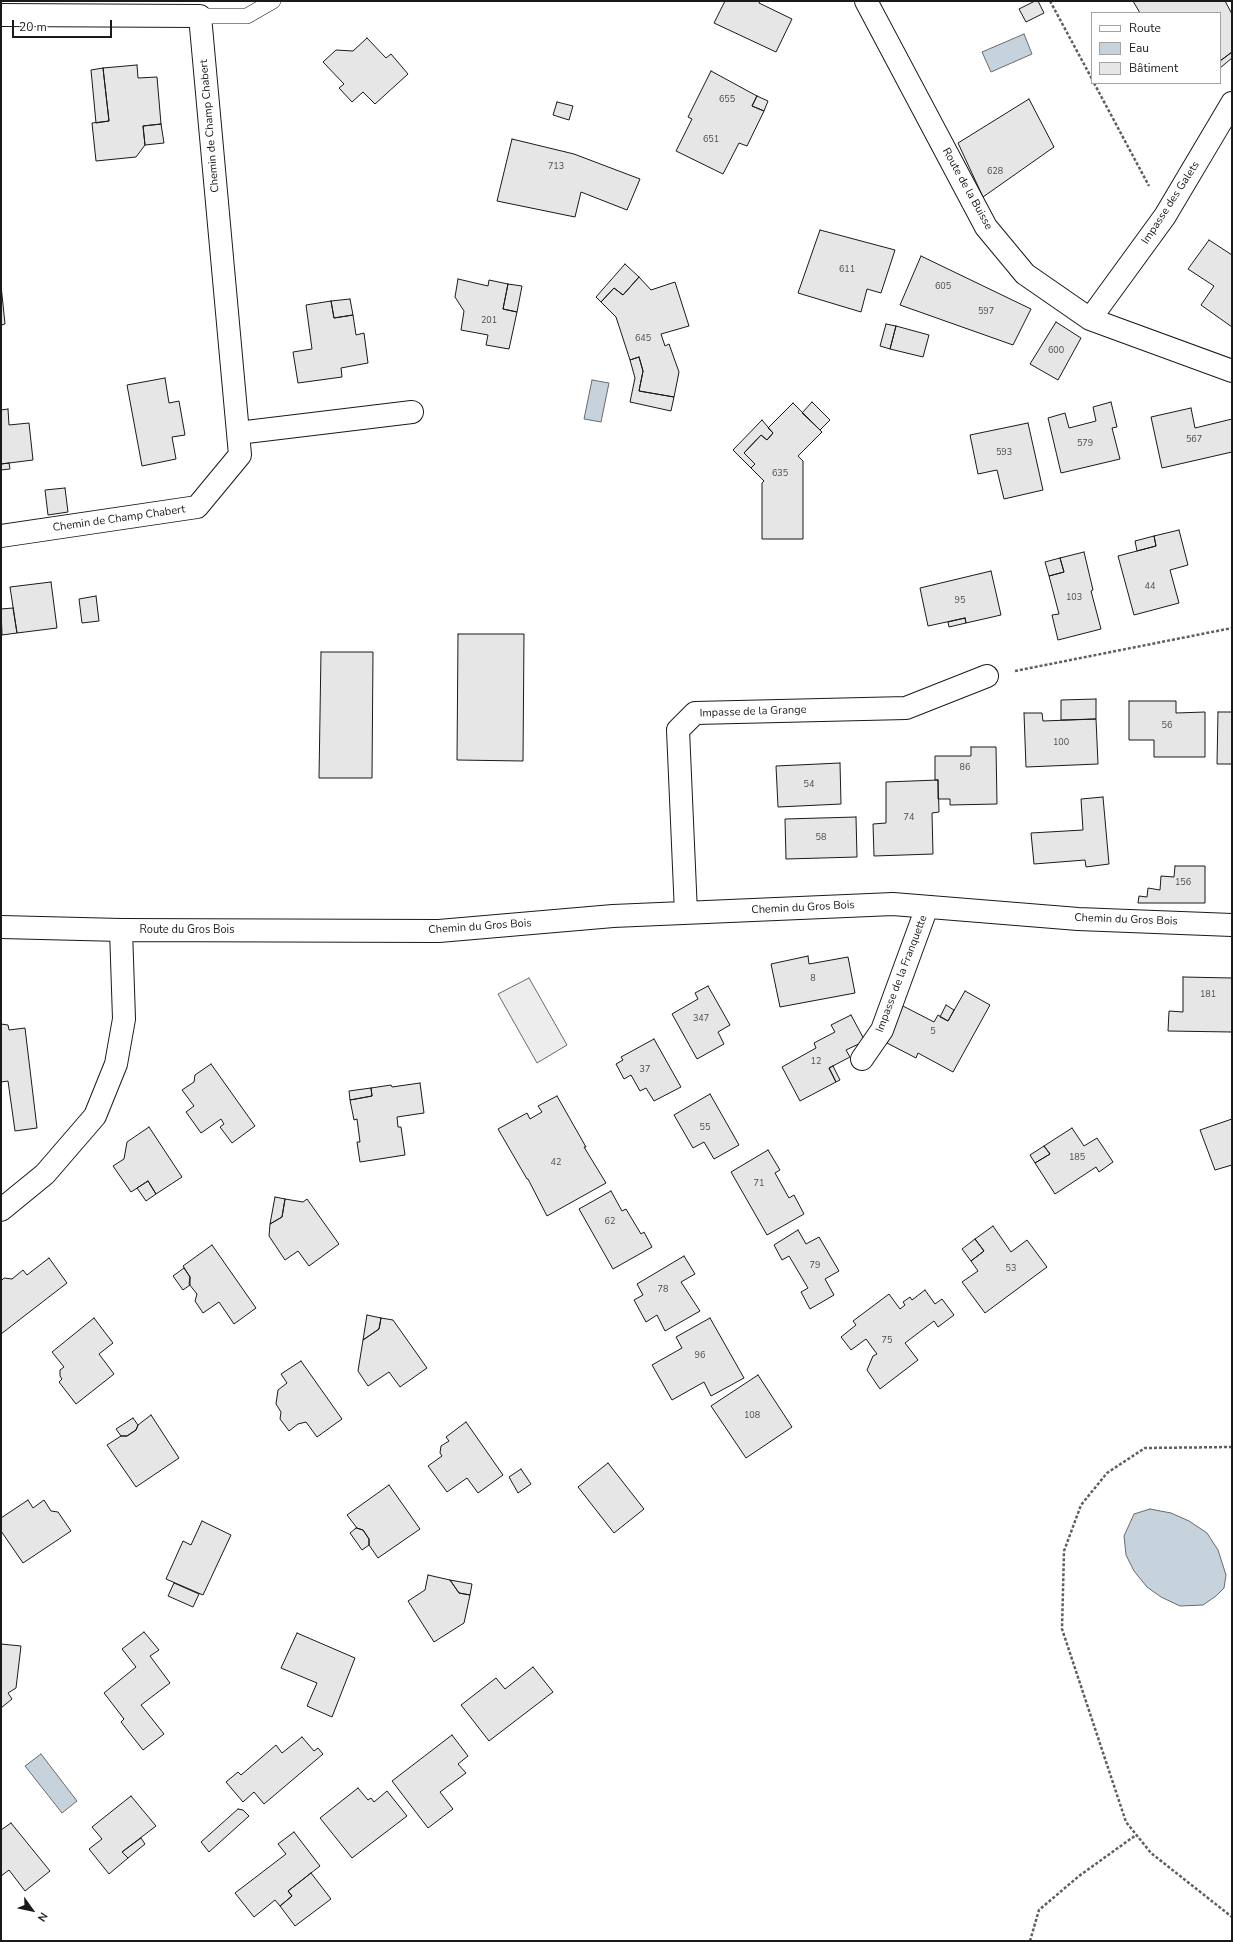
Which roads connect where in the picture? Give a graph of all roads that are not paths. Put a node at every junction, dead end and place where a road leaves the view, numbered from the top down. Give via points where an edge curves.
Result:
1 (273, 1) edge
2 (866, 1) edge
3 (1, 15) edge
4 (200, 16) junction
5 (1232, 103) edge
6 (1090, 319) junction
7 (1232, 371) edge
8 (412, 412) dead end
9 (238, 433) junction
10 (1, 536) edge
11 (987, 676) road end
12 (928, 907) junction
13 (686, 913) junction
14 (1232, 925) edge
15 (1, 927) edge
16 (121, 930) junction
17 (374, 932) joint
18 (862, 1060) dead end
19 (1, 1210) edge

1 - 4 lane via 248,16
2 - 6 street, Route de la Buisse via 986,227 1025,274
3 - 4 street
4 - 9 street, Chemin de Champ Chabert
5 - 6 street, Impasse des Galets via 1165,216
6 - 7 street, Route de la Buisse
8 - 9 street
9 - 10 street, Chemin de Champ Chabert via 240,455 197,507
11 - 13 street, Impasse de la Grange via 906,708 695,713 678,730
12 - 13 street, Chemin du Gros Bois via 893,904
12 - 14 street, Chemin du Gros Bois via 1078,919
12 - 18 street, Impasse de la Franquette via 882,1030
13 - 17 street, Chemin du Gros Bois via 613,916 439,931
15 - 16 street, Route du Gros Bois
16 - 17 street, Route du Gros Bois
16 - 19 street via 124,1019 116,1064 95,1116 45,1174

